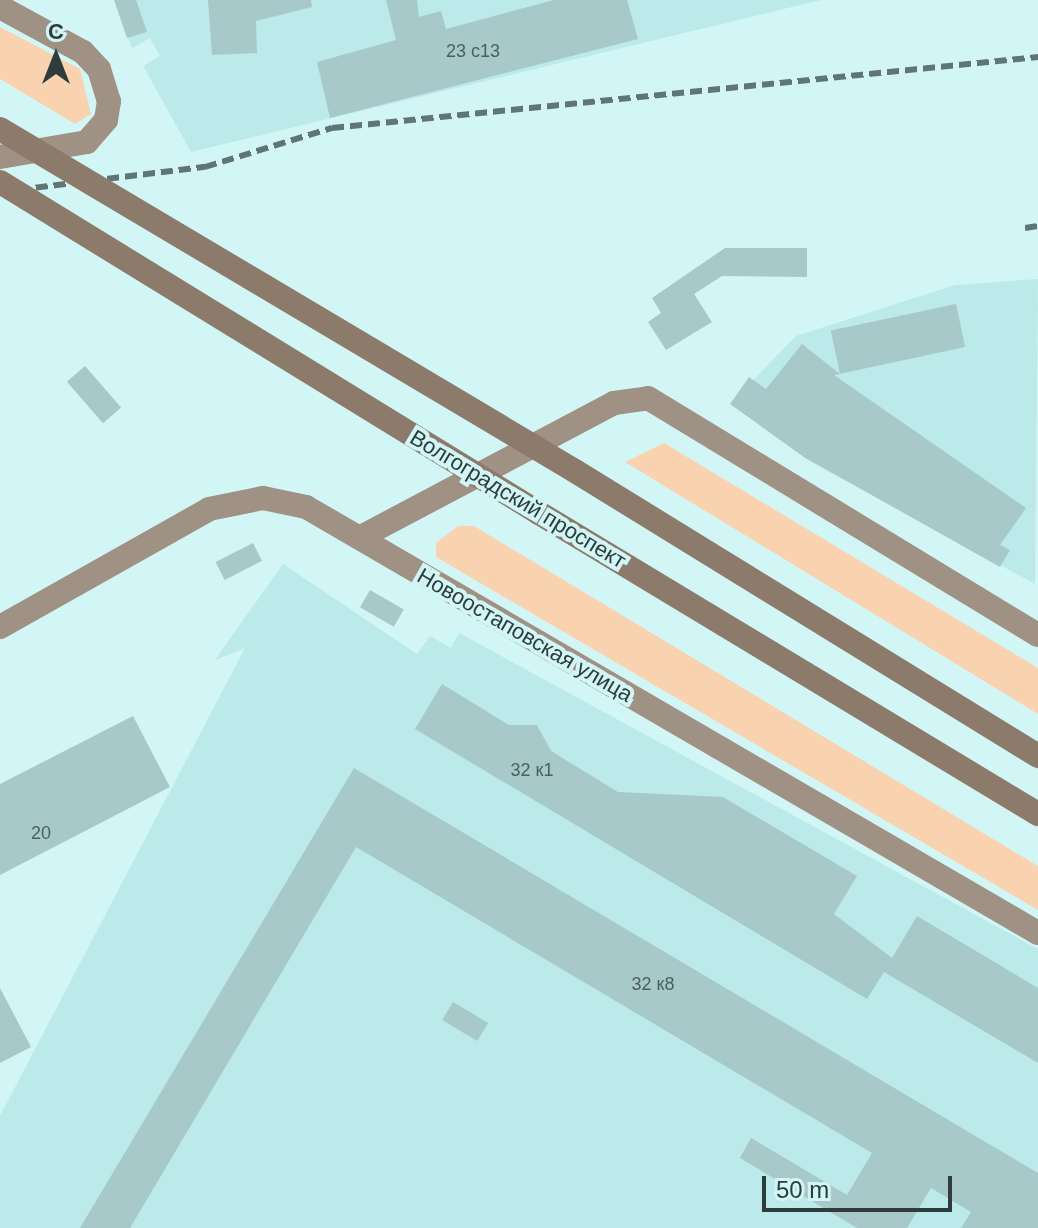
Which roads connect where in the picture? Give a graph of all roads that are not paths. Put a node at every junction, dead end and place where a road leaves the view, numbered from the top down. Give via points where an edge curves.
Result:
1 (0, 7) edge
2 (0, 129) edge
3 (0, 157) edge
4 (0, 182) edge
5 (361, 537) junction
6 (0, 627) edge
7 (1038, 635) edge
8 (1038, 756) edge
9 (1038, 814) edge
10 (1038, 933) edge

1 - 3 main road via 83,52 99,69 109,101 106,120 87,142
2 - 8 main road, bridge via 575,471
4 - 9 main road, Волгоградский проспект, bridge
5 - 6 main road, Новоостаповская улица via 306,507 234,501 152,537
5 - 7 main road via 614,403 648,398
5 - 10 main road, Новоостаповская улица

